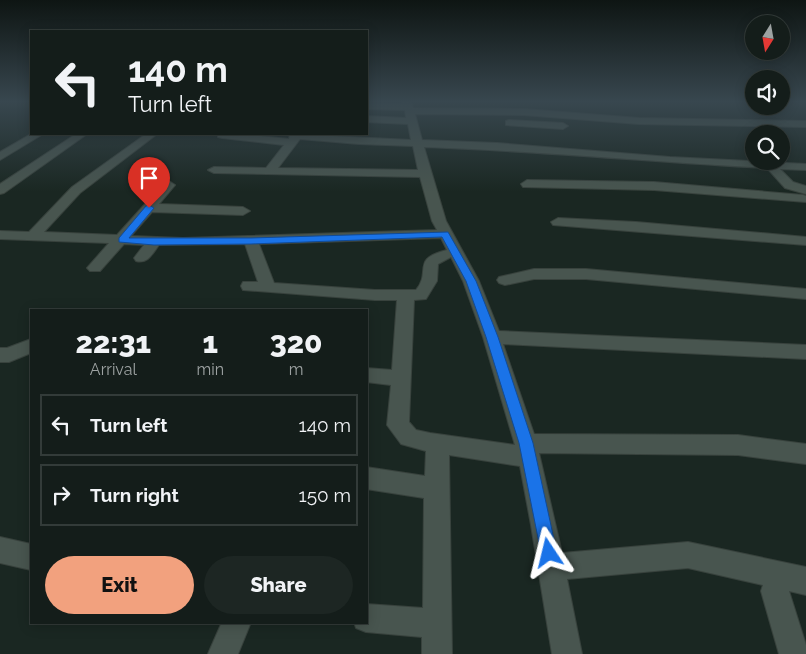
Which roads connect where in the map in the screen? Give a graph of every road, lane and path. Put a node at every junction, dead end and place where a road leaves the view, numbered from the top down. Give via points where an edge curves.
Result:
1 (415, 132) edge
2 (660, 132) edge
3 (674, 132) edge
4 (36, 135) edge
5 (81, 135) edge
6 (151, 135) edge
7 (222, 135) dead end
8 (295, 138) edge
9 (418, 144) junction
10 (0, 157) edge
11 (651, 159) junction
12 (745, 165) edge
13 (790, 167) edge
14 (806, 167) edge
15 (214, 170) dead end
16 (270, 170) junction
17 (774, 170) edge
18 (425, 174) junction
19 (527, 184) dead end
20 (169, 185) dead end
21 (663, 187) junction
22 (0, 190) edge
23 (802, 195) edge
24 (149, 208) junction
25 (242, 211) dead end
26 (558, 222) dead end
27 (445, 234) junction
28 (0, 235) edge
29 (33, 236) junction
30 (122, 240) junction
31 (251, 241) junction
32 (806, 241) edge
33 (154, 242) junction
34 (456, 252) junction
35 (141, 258) dead end
36 (95, 268) dead end
37 (505, 280) dead end
38 (250, 286) dead end
39 (268, 287) junction
40 (806, 294) edge
41 (406, 296) junction
42 (492, 337) junction
43 (30, 345) edge
44 (806, 352) edge
45 (0, 355) edge
46 (368, 375) edge
47 (401, 378) junction
48 (438, 444) junction
49 (528, 450) junction
50 (806, 454) edge
51 (368, 478) edge
52 (437, 488) junction
53 (0, 550) edge
54 (30, 557) edge
55 (551, 567) junction
56 (796, 579) edge
57 (368, 618) edge
58 (236, 624) edge
59 (436, 624) junction
60 (223, 654) edge
61 (437, 654) edge
62 (566, 654) edge
63 (794, 654) edge

1 - 9 street
2 - 3 street
4 - 10 street
5 - 22 street
6 - 29 street via 76,190
7 - 8 street
8 - 9 street
8 - 16 street
9 - 11 street via 497,146
9 - 18 street
11 - 12 street
11 - 21 street
13 - 14 street
15 - 16 street
16 - 18 street
17 - 23 street
18 - 27 street
19 - 21 street
20 - 24 street
21 - 23 street
24 - 25 street
24 - 30 street
26 - 32 street
27 - 31 street
27 - 34 street
28 - 29 street
29 - 30 street
30 - 33 street
30 - 36 street
31 - 33 street
31 - 39 street
33 - 35 street
34 - 41 street via 435,257 431,262 427,289 420,295
34 - 42 street via 471,281
37 - 40 street via 534,274 586,274
38 - 39 street
39 - 41 street
41 - 47 street
42 - 44 street
42 - 49 street
43 - 45 street via 10,355
46 - 47 street
47 - 48 street via 398,425 409,438
48 - 49 street
48 - 52 street
49 - 50 street via 738,445
49 - 55 street
51 - 52 street
52 - 59 street
53 - 54 street
55 - 56 street via 688,555
55 - 62 street
56 - 63 street via 777,580 775,591
57 - 59 street
58 - 60 street
59 - 61 street

